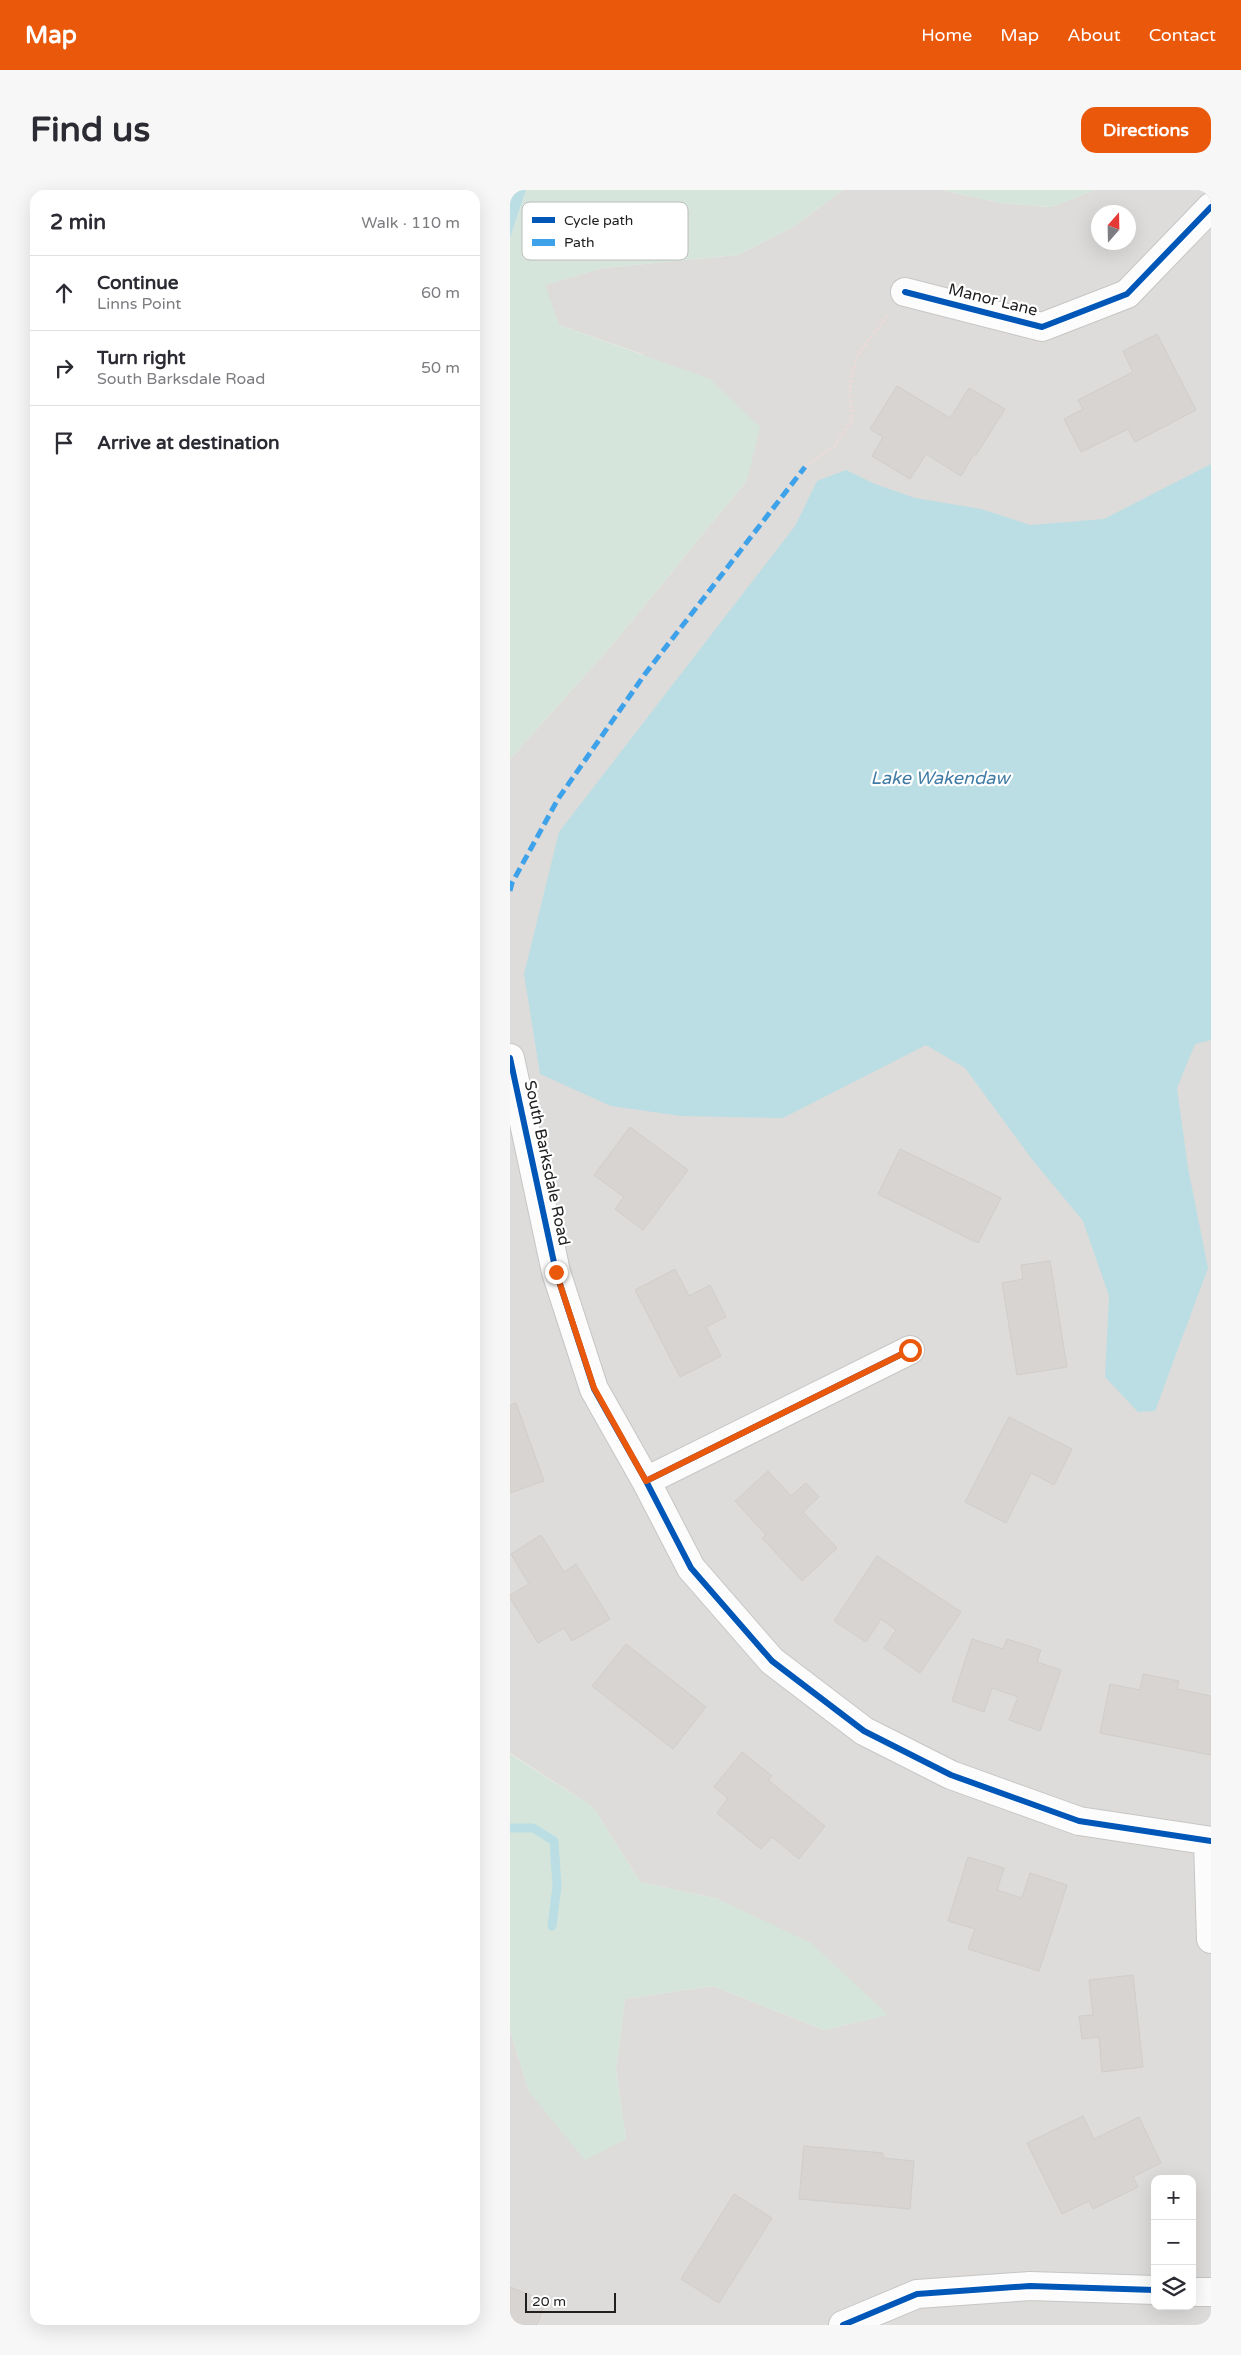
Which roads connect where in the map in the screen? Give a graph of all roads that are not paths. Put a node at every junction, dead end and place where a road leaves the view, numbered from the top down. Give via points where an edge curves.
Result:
1 (1211, 207) edge
2 (905, 292) road end
3 (510, 1058) edge
4 (910, 1350) dead end
5 (646, 1481) junction
6 (1210, 1841) edge
7 (1211, 1939) edge
8 (1151, 2290) edge
9 (1196, 2292) edge
10 (1211, 2292) edge
11 (844, 2325) edge

1 - 2 street, Manor Lane via 1127,294 1042,327
3 - 5 street, South Barksdale Road via 556,1272 594,1388
4 - 5 street
5 - 6 street, South Barksdale Road via 691,1568 772,1660 864,1731 951,1774 1079,1821
6 - 7 street
8 - 11 street via 1030,2286 917,2294
9 - 10 street

